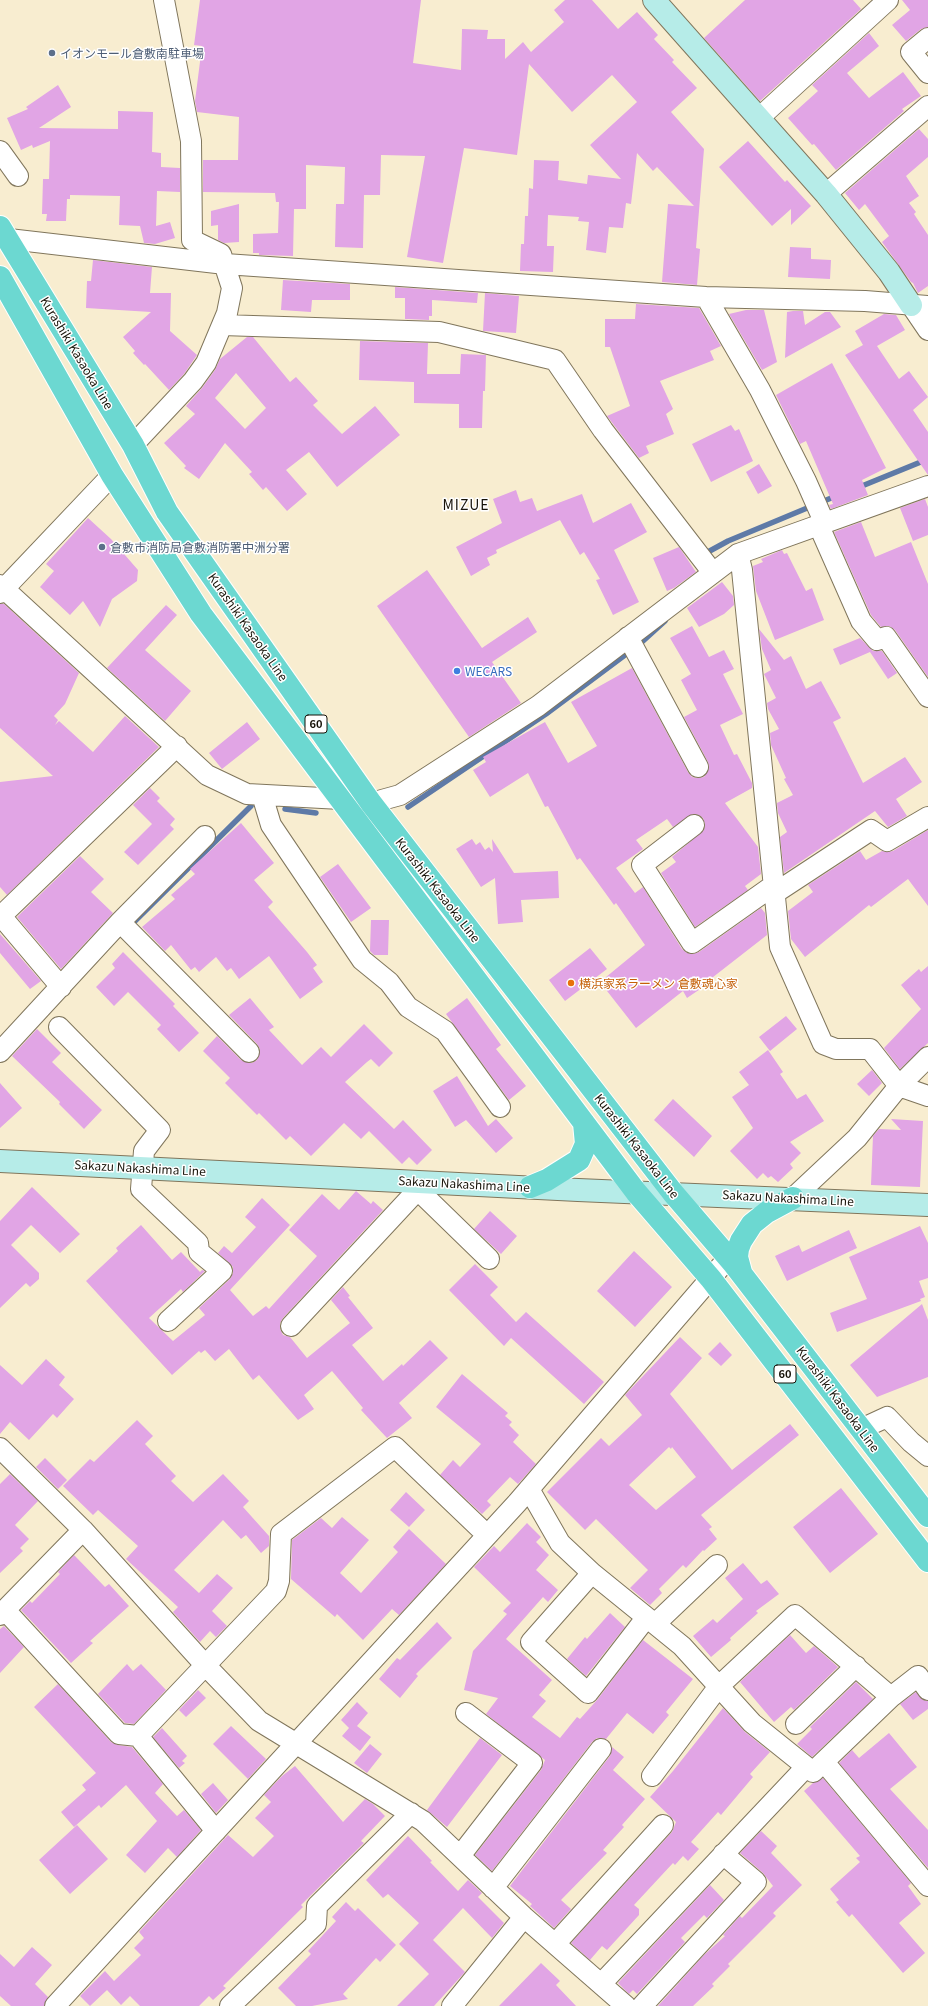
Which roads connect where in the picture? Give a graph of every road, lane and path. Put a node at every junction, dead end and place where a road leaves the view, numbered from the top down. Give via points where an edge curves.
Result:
1 (164, 0) edge
2 (654, 0) edge
3 (888, 0) edge
4 (928, 38) edge
5 (928, 73) edge
6 (928, 106) edge
7 (759, 118) junction
8 (0, 151) edge
9 (18, 176) dead end
10 (826, 194) junction
11 (2, 235) edge
12 (225, 264) junction
13 (0, 277) edge
14 (706, 297) junction
15 (919, 306) edge
16 (222, 325) junction
17 (928, 330) edge
18 (133, 445) junction
19 (112, 475) junction
20 (928, 486) edge
21 (820, 520) junction
22 (738, 554) junction
23 (713, 573) junction
24 (1, 589) edge
25 (628, 637) junction
26 (928, 697) edge
27 (177, 746) junction
28 (698, 767) dead end
29 (262, 795) junction
30 (340, 799) junction
31 (371, 802) junction
32 (928, 817) edge
33 (694, 825) dead end
34 (205, 836) dead end
35 (774, 889) junction
36 (120, 922) junction
37 (61, 987) junction
38 (59, 1027) dead end
39 (0, 1052) edge
40 (249, 1052) dead end
41 (928, 1057) edge
42 (899, 1086) junction
43 (928, 1096) edge
44 (500, 1107) dead end
45 (584, 1122) junction
46 (0, 1161) edge
47 (142, 1168) junction
48 (422, 1186) junction
49 (530, 1187) junction
50 (636, 1192) junction
51 (673, 1193) junction
52 (793, 1198) junction
53 (928, 1205) edge
54 (489, 1258) dead end
55 (736, 1260) junction
56 (710, 1279) junction
57 (168, 1321) dead end
58 (291, 1326) dead end
59 (861, 1429) junction
60 (0, 1448) edge
61 (928, 1456) edge
62 (529, 1489) junction
63 (928, 1516) edge
64 (83, 1530) junction
65 (487, 1535) junction
66 (928, 1561) edge
67 (717, 1565) dead end
68 (592, 1573) junction
69 (3, 1612) edge
70 (651, 1621) junction
71 (206, 1666) junction
72 (856, 1666) junction
73 (719, 1686) junction
74 (928, 1690) edge
75 (891, 1697) junction
76 (466, 1713) dead end
77 (796, 1724) dead end
78 (138, 1736) junction
79 (297, 1743) junction
80 (601, 1749) dead end
81 (815, 1764) junction
82 (652, 1776) dead end
83 (411, 1813) junction
84 (663, 1826) dead end
85 (216, 1831) junction
86 (723, 1854) junction
87 (460, 1856) junction
88 (928, 1886) edge
89 (493, 1888) junction
90 (524, 1917) junction
91 (555, 1944) junction
92 (600, 1984) junction
93 (55, 2006) edge
94 (230, 2006) edge
95 (452, 2006) edge
96 (626, 2006) edge
97 (642, 2006) edge

1 - 12 street via 191,141 192,240 222,254
2 - 7 main road
3 - 7 street
4 - 5 street via 911,52
6 - 10 street
7 - 10 main road
8 - 9 street
10 - 15 main road
11 - 12 street
11 - 18 main road, Kurashiki Kasaoka Line / 60
12 - 14 street
12 - 16 street via 232,288
13 - 19 main road, Kurashiki Kasaoka Line / 60
14 - 15 street via 865,301
14 - 21 street via 760,390
15 - 17 street
16 - 18 street via 206,363 193,381
16 - 23 street via 439,332 555,360 602,430
18 - 31 main road, Kurashiki Kasaoka Line / 60 via 167,512
19 - 24 street
19 - 30 main road, Kurashiki Kasaoka Line / 60 via 201,614
20 - 21 street
21 - 22 street
21 - 26 street via 861,621 877,640 886,637
22 - 23 street
22 - 35 street via 742,570
23 - 25 street
24 - 27 street
25 - 28 street
25 - 31 street via 538,706 400,795
27 - 29 street via 207,775 247,794
27 - 37 street via 2,916
29 - 30 street
29 - 44 street via 271,825 362,960 389,982 408,1007 445,1031
30 - 31 street
30 - 45 main road, Kurashiki Kasaoka Line / 60
31 - 51 main road, Kurashiki Kasaoka Line / 60
32 - 35 street via 886,841 871,830
33 - 35 street via 642,865 692,943
34 - 36 street
35 - 42 street via 780,947 822,1044 836,1049 870,1049
36 - 37 street
36 - 40 street
37 - 39 street
38 - 47 street via 160,1130 144,1151
41 - 42 street
42 - 43 street
42 - 52 street via 858,1138
45 - 49 main road via 586,1144 579,1160 547,1180
45 - 50 main road, Kurashiki Kasaoka Line / 60
46 - 47 main road, Sakazu Nakashima Line
47 - 48 main road, Sakazu Nakashima Line
47 - 57 street via 141,1189 198,1243 199,1252 222,1271
48 - 49 main road, Sakazu Nakashima Line
48 - 54 street
48 - 58 street
49 - 50 main road, Sakazu Nakashima Line
50 - 51 main road, Sakazu Nakashima Line
50 - 56 main road, Kurashiki Kasaoka Line / 60
51 - 52 main road, Sakazu Nakashima Line
51 - 55 main road, Kurashiki Kasaoka Line / 60
52 - 53 main road, Sakazu Nakashima Line
52 - 55 main road via 767,1212 752,1224 741,1241
55 - 56 street
55 - 59 main road, Kurashiki Kasaoka Line / 60
56 - 62 street
56 - 66 main road, Kurashiki Kasaoka Line / 60
59 - 61 street via 887,1417
59 - 63 main road, Kurashiki Kasaoka Line / 60
60 - 64 street
62 - 65 street
62 - 68 street via 560,1543
64 - 69 street
64 - 71 street
65 - 71 street via 395,1447 281,1534 279,1581 276,1591
65 - 79 street
67 - 70 street
68 - 70 street
68 - 70 street via 531,1642 588,1693
69 - 78 street via 119,1734
70 - 73 street via 682,1646
71 - 78 street
71 - 79 street via 259,1720
72 - 73 street via 795,1615
72 - 75 street
72 - 77 street
73 - 81 street via 752,1723
73 - 82 street
74 - 75 street via 918,1676
75 - 81 street
76 - 87 street via 532,1763
78 - 85 street
79 - 83 street
79 - 85 street
80 - 89 street
81 - 86 street
81 - 88 street
83 - 87 street
83 - 94 street via 317,1906 316,1924
84 - 91 street
85 - 93 street
86 - 92 street
86 - 97 street via 756,1882
87 - 89 street
89 - 90 street
90 - 91 street
90 - 95 street
91 - 92 street
92 - 96 street

